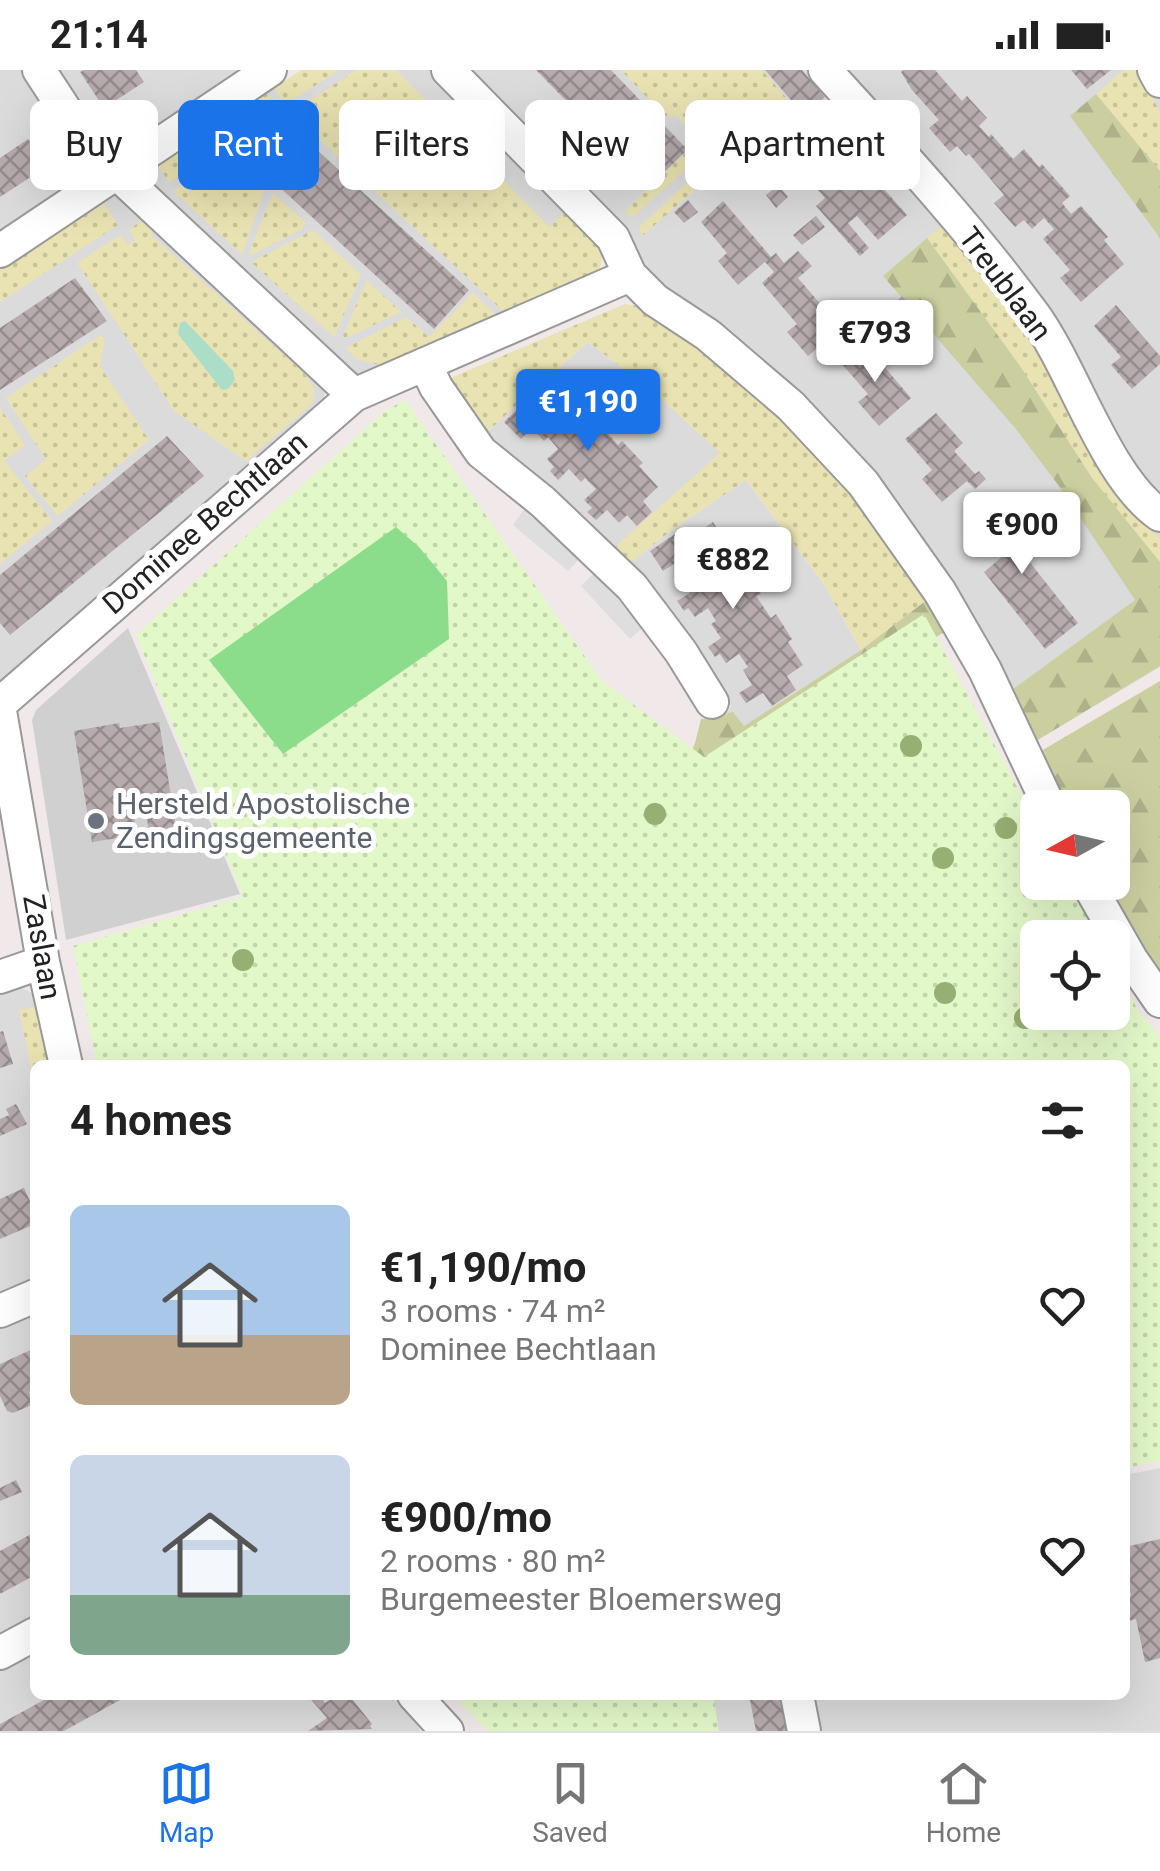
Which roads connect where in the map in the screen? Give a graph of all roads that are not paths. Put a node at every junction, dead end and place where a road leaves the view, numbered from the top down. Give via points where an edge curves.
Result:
1 (39, 70) edge
2 (270, 70) edge
3 (448, 70) edge
4 (826, 70) edge
5 (1154, 70) edge
6 (1160, 81) edge
7 (59, 100) edge
8 (158, 144) edge
9 (89, 190) edge
10 (134, 190) edge
11 (0, 251) edge
12 (630, 275) junction
13 (424, 364) junction
14 (354, 395) junction
15 (1160, 515) edge
16 (712, 702) dead end
17 (0, 708) edge
18 (1042, 790) edge
19 (1097, 900) edge
20 (43, 962) junction
21 (0, 977) edge
22 (1160, 1000) edge
23 (65, 1060) edge
24 (30, 1298) edge
25 (0, 1311) edge
26 (30, 1637) edge
27 (0, 1653) edge
28 (419, 1700) edge
29 (799, 1700) edge
30 (447, 1731) edge
31 (804, 1731) edge

1 - 7 street
2 - 8 street
3 - 12 street via 614,238
4 - 15 street, Treublaan via 1037,319 1124,474
5 - 6 street
9 - 11 street
10 - 14 street
12 - 13 street, Dominee Bechtlaan
12 - 18 street via 791,406 863,483 940,592
13 - 14 street, Dominee Bechtlaan
13 - 16 street via 481,452 604,557 658,618
14 - 17 street, Dominee Bechtlaan
17 - 20 street, Zaslaan
19 - 22 street
20 - 21 street
20 - 23 street, Zaslaan
24 - 25 street
26 - 27 street
28 - 30 street
29 - 31 street

